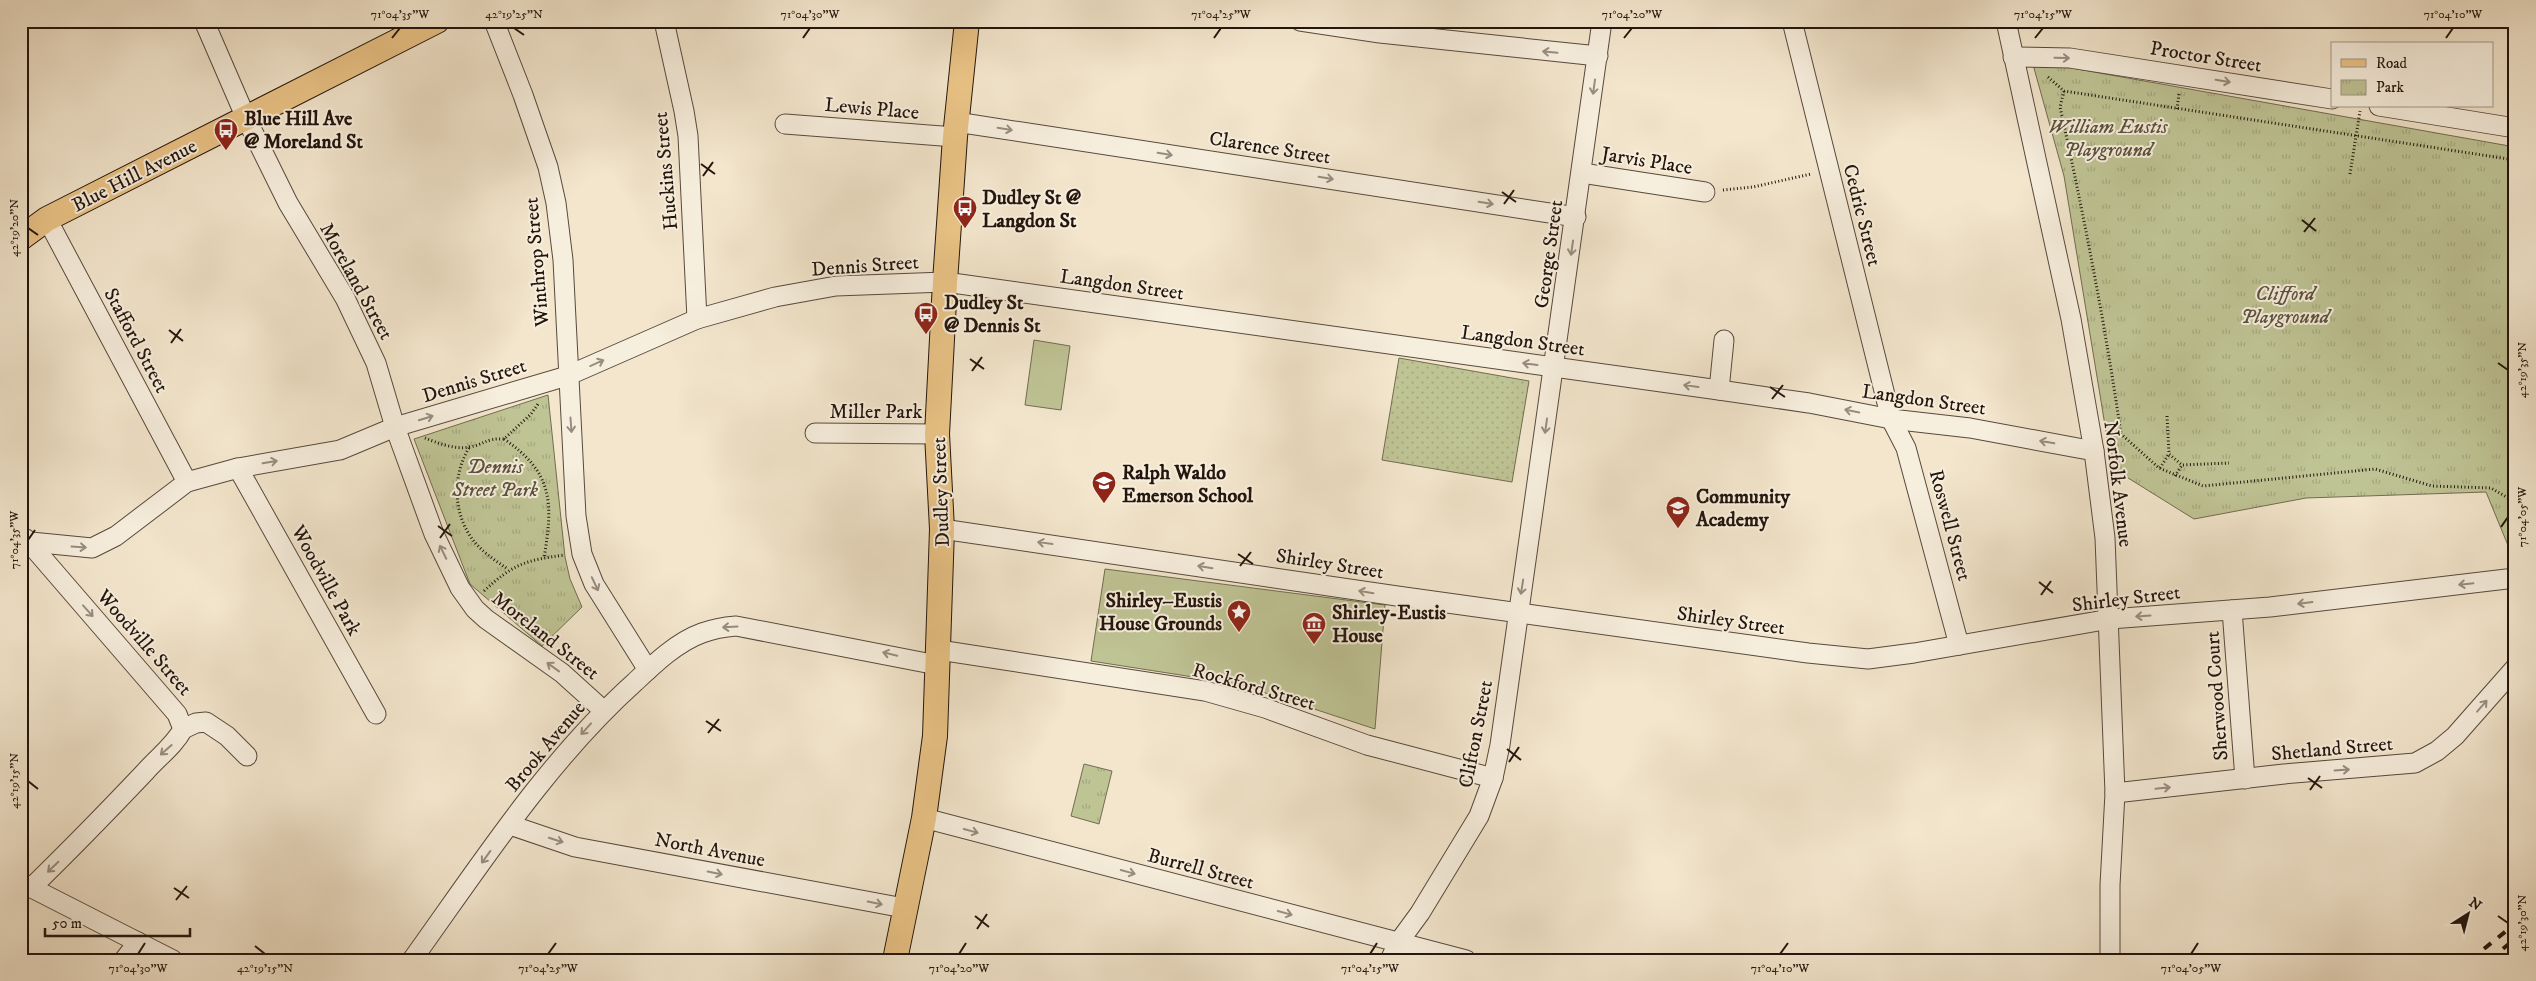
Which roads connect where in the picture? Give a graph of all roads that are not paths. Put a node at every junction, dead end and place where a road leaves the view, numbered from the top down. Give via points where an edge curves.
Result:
1 (204, 21) edge
2 (437, 21) edge
3 (494, 21) edge
4 (664, 21) edge
5 (967, 21) edge
6 (1300, 21) edge
7 (1602, 21) edge
8 (1792, 21) edge
9 (2006, 21) edge
10 (1598, 56) junction
11 (2013, 57) junction
12 (2331, 99) edge
13 (2392, 108) edge
14 (246, 118) junction
15 (785, 124) dead end
16 (2515, 128) edge
17 (956, 129) junction
18 (1582, 172) junction
19 (1705, 192) road end
20 (1576, 217) junction
21 (47, 219) junction
22 (21, 238) edge
23 (944, 282) junction
24 (697, 319) junction
25 (1724, 340) dead end
26 (1555, 368) junction
27 (567, 376) junction
28 (1719, 390) junction
29 (1891, 419) junction
30 (395, 427) junction
31 (815, 433) dead end
32 (937, 434) junction
33 (2100, 443) junction
34 (238, 468) junction
35 (187, 482) junction
36 (942, 529) junction
37 (26, 539) edge
38 (2515, 578) edge
39 (2232, 610) junction
40 (1518, 612) junction
41 (2110, 618) junction
42 (1959, 645) junction
43 (938, 657) junction
44 (2515, 668) edge
45 (648, 670) junction
46 (603, 710) junction
47 (376, 714) dead end
48 (183, 729) junction
49 (247, 756) dead end
50 (1493, 778) junction
51 (2245, 778) junction
52 (2115, 793) junction
53 (924, 818) junction
54 (510, 825) junction
55 (26, 885) edge
56 (904, 908) junction
57 (138, 942) junction
58 (1394, 951) edge
59 (124, 960) edge
60 (173, 960) edge
61 (412, 960) edge
62 (895, 960) edge
63 (1466, 960) edge
64 (2110, 960) edge

1 - 14 street, Moreland Street
2 - 14 main road, Blue Hill Avenue
3 - 27 street, Winthrop Street via 548,168 556,203 563,260
4 - 24 street, Huckins Street via 688,136
5 - 17 main road, Dudley Street
10 -> 6 street via 1380,34
7 - 10 street, George Street
8 - 29 street, Cedric Street
9 - 11 street, Norfolk Avenue
10 -> 18 street, George Street
11 -> 12 street, Proctor Street via 2070,58
11 - 33 street, Norfolk Avenue
13 - 16 street
14 - 21 main road, Blue Hill Avenue
14 - 30 street, Moreland Street via 288,203 345,298 376,362
15 - 17 street, Lewis Place
17 -> 20 street, Clarence Street
17 - 23 main road, Dudley Street
18 - 19 street, Jarvis Place
18 - 20 street, George Street
20 -> 26 street, George Street
21 - 22 main road, Blue Hill Avenue
21 - 35 street, Stafford Street
23 - 24 street, Dennis Street via 836,286 775,297
26 -> 23 street, Langdon Street
23 - 32 main road, Dudley Street
27 -> 24 street, Dennis Street
25 - 28 street
28 -> 26 street, Langdon Street
26 -> 40 street, George Street
30 -> 27 street, Dennis Street
27 -> 45 street, Winthrop Street via 576,516 582,554 605,604
29 -> 28 street, Langdon Street
33 -> 29 street, Langdon Street
29 - 42 street, Roswell Street via 1906,448
34 -> 30 street, Dennis Street via 340,450
46 -> 30 street, Moreland Street via 562,673 475,609 460,588 434,534
31 - 32 street, Miller Park
32 - 36 main road, Dudley Street
33 - 41 street, Norfolk Avenue
34 - 35 street, Dennis Street
34 - 47 street, Woodville Park
37 -> 35 street, Dennis Street via 92,548 116,536
40 -> 36 street, Shirley Street
36 - 43 main road, Dudley Street
37 -> 48 street, Woodville Street via 177,714
38 -> 39 street, Shirley Street
39 -> 41 street, Shirley Street
39 - 51 street, Sherwood Court
40 - 42 street, Shirley Street via 1852,658 1914,653
40 - 50 street, Clifton Street
41 - 42 street, Shirley Street
41 - 52 street, Norfolk Avenue
43 -> 45 street, Brook Avenue via 736,626 700,633
43 - 50 street, Rockford Street via 1205,691 1265,708 1367,745
43 - 53 main road, Dudley Street via 935,736
51 -> 44 street, Shetland Street via 2415,763 2456,736
45 - 46 street, Brook Avenue
46 -> 54 street, Brook Avenue via 566,751
48 - 49 street via 206,722 227,736
48 -> 55 street, Woodville Street via 177,741 89,831
50 - 58 street, Clifton Street via 1479,816
52 -> 51 street, Shetland Street
52 - 64 street, Norfolk Avenue
53 - 56 main road, Dudley Street
53 -> 58 street, Burrell Street
54 -> 56 street, North Avenue via 575,847
54 -> 61 street, Brook Avenue
55 - 57 street
56 - 62 main road, Dudley Street
57 - 59 street
57 - 60 street
58 - 63 street, Burrell Street

